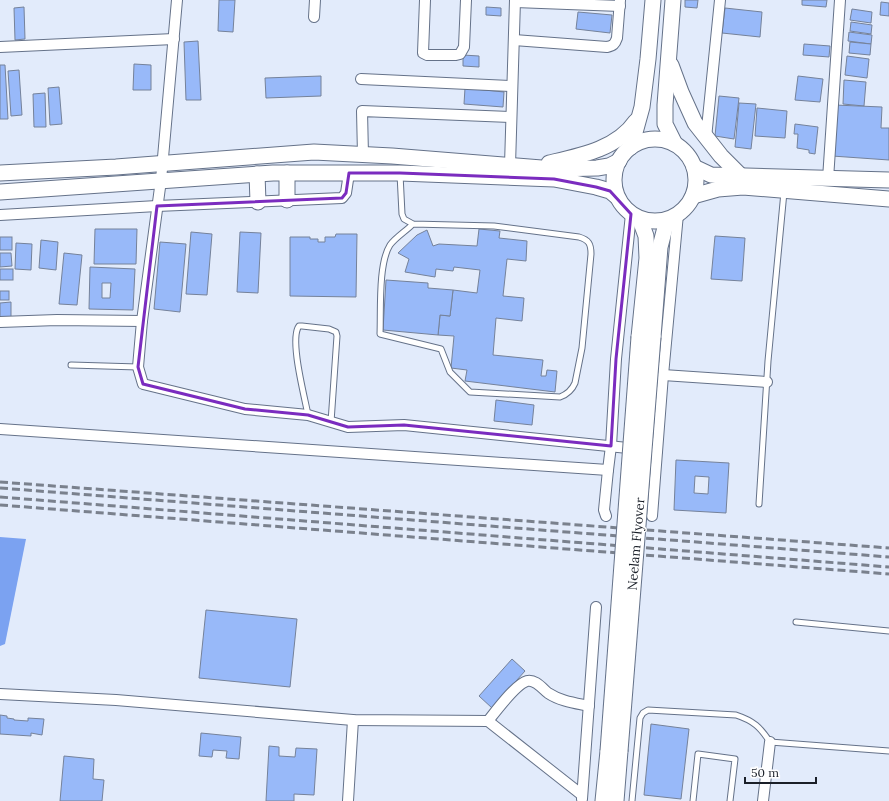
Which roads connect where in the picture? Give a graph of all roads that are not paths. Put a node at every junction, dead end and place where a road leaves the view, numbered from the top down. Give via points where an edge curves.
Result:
1 (177, 0) edge
2 (315, 0) edge
3 (425, 0) edge
4 (466, 0) edge
5 (653, 0) edge
6 (673, 0) edge
7 (720, 0) edge
8 (840, 0) edge
9 (515, 1) edge
10 (620, 3) edge
11 (314, 17) dead end
12 (174, 39) junction
13 (514, 40) junction
14 (0, 47) edge
15 (668, 58) junction
16 (361, 79) dead end
17 (512, 86) junction
18 (640, 115) junction
19 (511, 117) junction
20 (706, 138) junction
21 (675, 144) junction
22 (631, 147) junction
23 (338, 154) junction
24 (363, 155) junction
25 (619, 161) junction
26 (163, 163) junction
27 (510, 165) junction
28 (530, 167) junction
29 (694, 167) junction
30 (0, 173) edge
31 (287, 173) junction
32 (343, 173) junction
33 (400, 173) junction
34 (257, 174) junction
35 (740, 175) junction
36 (828, 179) junction
37 (161, 180) junction
38 (889, 180) edge
39 (784, 191) junction
40 (0, 192) edge
41 (616, 196) junction
42 (693, 196) junction
43 (889, 199) edge
44 (287, 200) junction
45 (258, 202) junction
46 (157, 206) junction
47 (0, 215) edge
48 (636, 217) junction
49 (672, 217) junction
50 (413, 224) junction
51 (142, 321) junction
52 (0, 322) edge
53 (646, 337) junction
54 (71, 365) dead end
55 (138, 367) junction
56 (663, 375) junction
57 (767, 382) junction
58 (308, 415) junction
59 (331, 422) junction
60 (0, 429) edge
61 (611, 446) junction
62 (657, 451) junction
63 (608, 470) junction
64 (759, 504) dead end
65 (606, 516) dead end
66 (652, 516) dead end
67 (596, 607) dead end
68 (796, 622) dead end
69 (889, 631) edge
70 (0, 694) edge
71 (589, 706) junction
72 (353, 720) junction
73 (488, 721) junction
74 (770, 742) junction
75 (614, 751) junction
76 (889, 751) edge
77 (582, 798) edge
78 (348, 801) edge
79 (604, 801) edge
80 (616, 801) edge
81 (632, 801) edge
82 (693, 801) edge
83 (730, 801) edge
84 (763, 801) edge

1 - 12 street
2 - 11 street
3 - 4 street via 423,53 427,55 456,55 463,51
5 - 18 street
6 - 15 street
7 - 20 street
8 - 36 street
9 - 10 street
9 - 13 street
10 - 13 street via 617,38 612,47
12 - 14 street
12 - 26 street
13 - 17 street
15 - 20 street via 695,123
15 - 21 street via 665,124
16 - 17 street
17 - 19 street
18 - 22 street
18 - 28 street via 621,139 599,149
19 - 24 street via 362,111
19 - 27 street
20 - 35 street
21 - 22 street via 658,139 644,140
21 - 29 street via 686,153
22 - 25 street
23 - 24 street
23 - 26 street via 314,152
23 - 32 street
24 - 27 street
25 - 28 street via 597,168
25 - 41 street via 613,178
26 - 30 street
26 - 37 street
27 - 28 street
29 - 35 street via 711,175
29 - 42 street via 696,181
31 - 32 street
31 - 34 street
31 - 44 street
32 - 33 street
32 - 44 street via 346,193 342,198
33 - 41 street via 554,179 596,186
33 - 50 lane via 402,214 404,219
34 - 37 street
34 - 45 street
35 - 36 street
36 - 38 street
37 - 40 street
37 - 46 street
39 - 42 street via 718,189
39 - 43 street
39 - 57 lane
41 - 48 street via 626,211
42 - 49 street via 685,209
44 - 45 street
45 - 46 street
46 - 47 street
46 - 51 street
48 - 49 street via 662,222
48 - 53 street via 646,236
48 - 61 street via 616,359
49 - 53 street via 660,247
49 - 56 street
50 - 50 lane via 494,226 587,240 591,254 582,348 575,382 569,392 560,397 470,392 450,372 441,349 380,334 383,270 388,251 394,240
51 - 52 street
51 - 55 street
53 - 75 street, Neelam Flyover, bridge
54 - 55 lane
55 - 58 street via 142,384 245,409
56 - 57 street
56 - 62 street
57 - 64 lane
58 - 59 street
58 - 59 lane via 296,351 296,331 299,326 336,332
59 - 61 street via 348,427 404,425
60 - 63 street
61 - 62 street
61 - 63 street
62 - 66 street
63 - 65 street via 604,510
67 - 71 street
68 - 69 lane
70 - 72 street via 116,700
71 - 73 street via 559,699 531,681 518,686
71 - 77 street
72 - 73 street
72 - 78 street
73 - 77 street
74 - 76 lane
74 - 81 lane via 754,722 736,716 648,710 640,718
74 - 84 street
75 - 79 street
75 - 80 street
82 - 83 lane via 698,754 734,759

